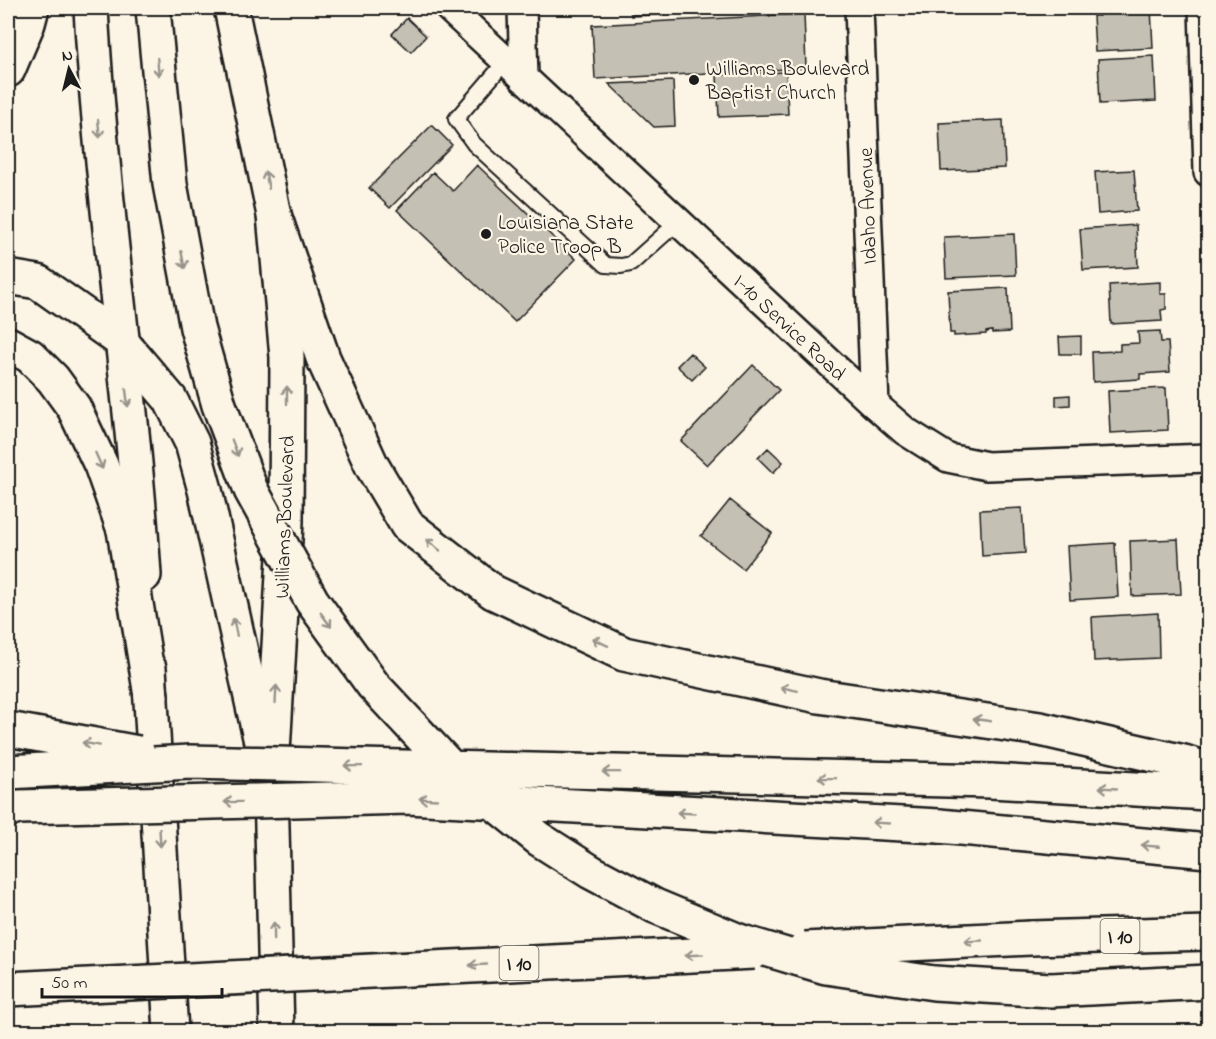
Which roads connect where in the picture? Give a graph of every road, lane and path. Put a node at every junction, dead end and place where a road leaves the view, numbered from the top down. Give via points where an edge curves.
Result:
1 (32, 8) edge
2 (90, 8) edge
3 (153, 8) edge
4 (231, 8) edge
5 (449, 8) edge
6 (522, 8) edge
7 (859, 8) edge
8 (1203, 8) edge
9 (8, 70) edge
10 (515, 70) junction
11 (1209, 172) edge
12 (274, 215) junction
13 (678, 222) junction
14 (8, 277) edge
15 (120, 340) junction
16 (8, 344) edge
17 (875, 405) junction
18 (1209, 459) edge
19 (151, 696) junction
20 (8, 729) edge
21 (189, 762) junction
22 (1209, 770) edge
23 (8, 772) edge
24 (271, 787) junction
25 (1209, 793) edge
26 (8, 810) edge
27 (1209, 851) edge
28 (1209, 933) edge
29 (1209, 982) edge
30 (8, 989) edge
31 (171, 1032) edge
32 (277, 1032) edge

1 - 9 main road
2 -> 15 main road
3 -> 29 main road, bridge via 170,184 197,328 219,405 251,490 312,601 373,685 452,769 539,838 654,906 739,941 826,967 934,983 1050,990
12 -> 4 main road, Williams Boulevard
5 - 10 street, I-10 Service Road
6 - 10 street
7 - 17 street, Idaho Avenue
8 - 11 street
10 - 13 street, I-10 Service Road
10 - 13 lane via 456,119 474,144 606,265 631,264
22 -> 12 main road via 1040,729 819,696 624,654 493,592 407,525 372,466 323,358
24 -> 12 main road, Williams Boulevard via 286,522 287,357
13 - 17 street, I-10 Service Road
14 - 15 main road via 38,282
15 -> 19 main road via 138,484
24 -> 15 main road via 192,443 170,399
16 -> 19 main road via 30,356 53,379 74,408 101,465 124,530
17 - 18 street, I-10 Service Road via 905,431 948,458 987,466
19 -> 31 main road
21 -> 20 main road, bridge
21 - 23 main road, bridge
25 -> 21 main road, bridge via 991,782
32 -> 24 main road, Williams Boulevard
27 -> 26 main road, bridge via 939,826 408,797
28 -> 30 main road, I 10, bridge via 1031,938

